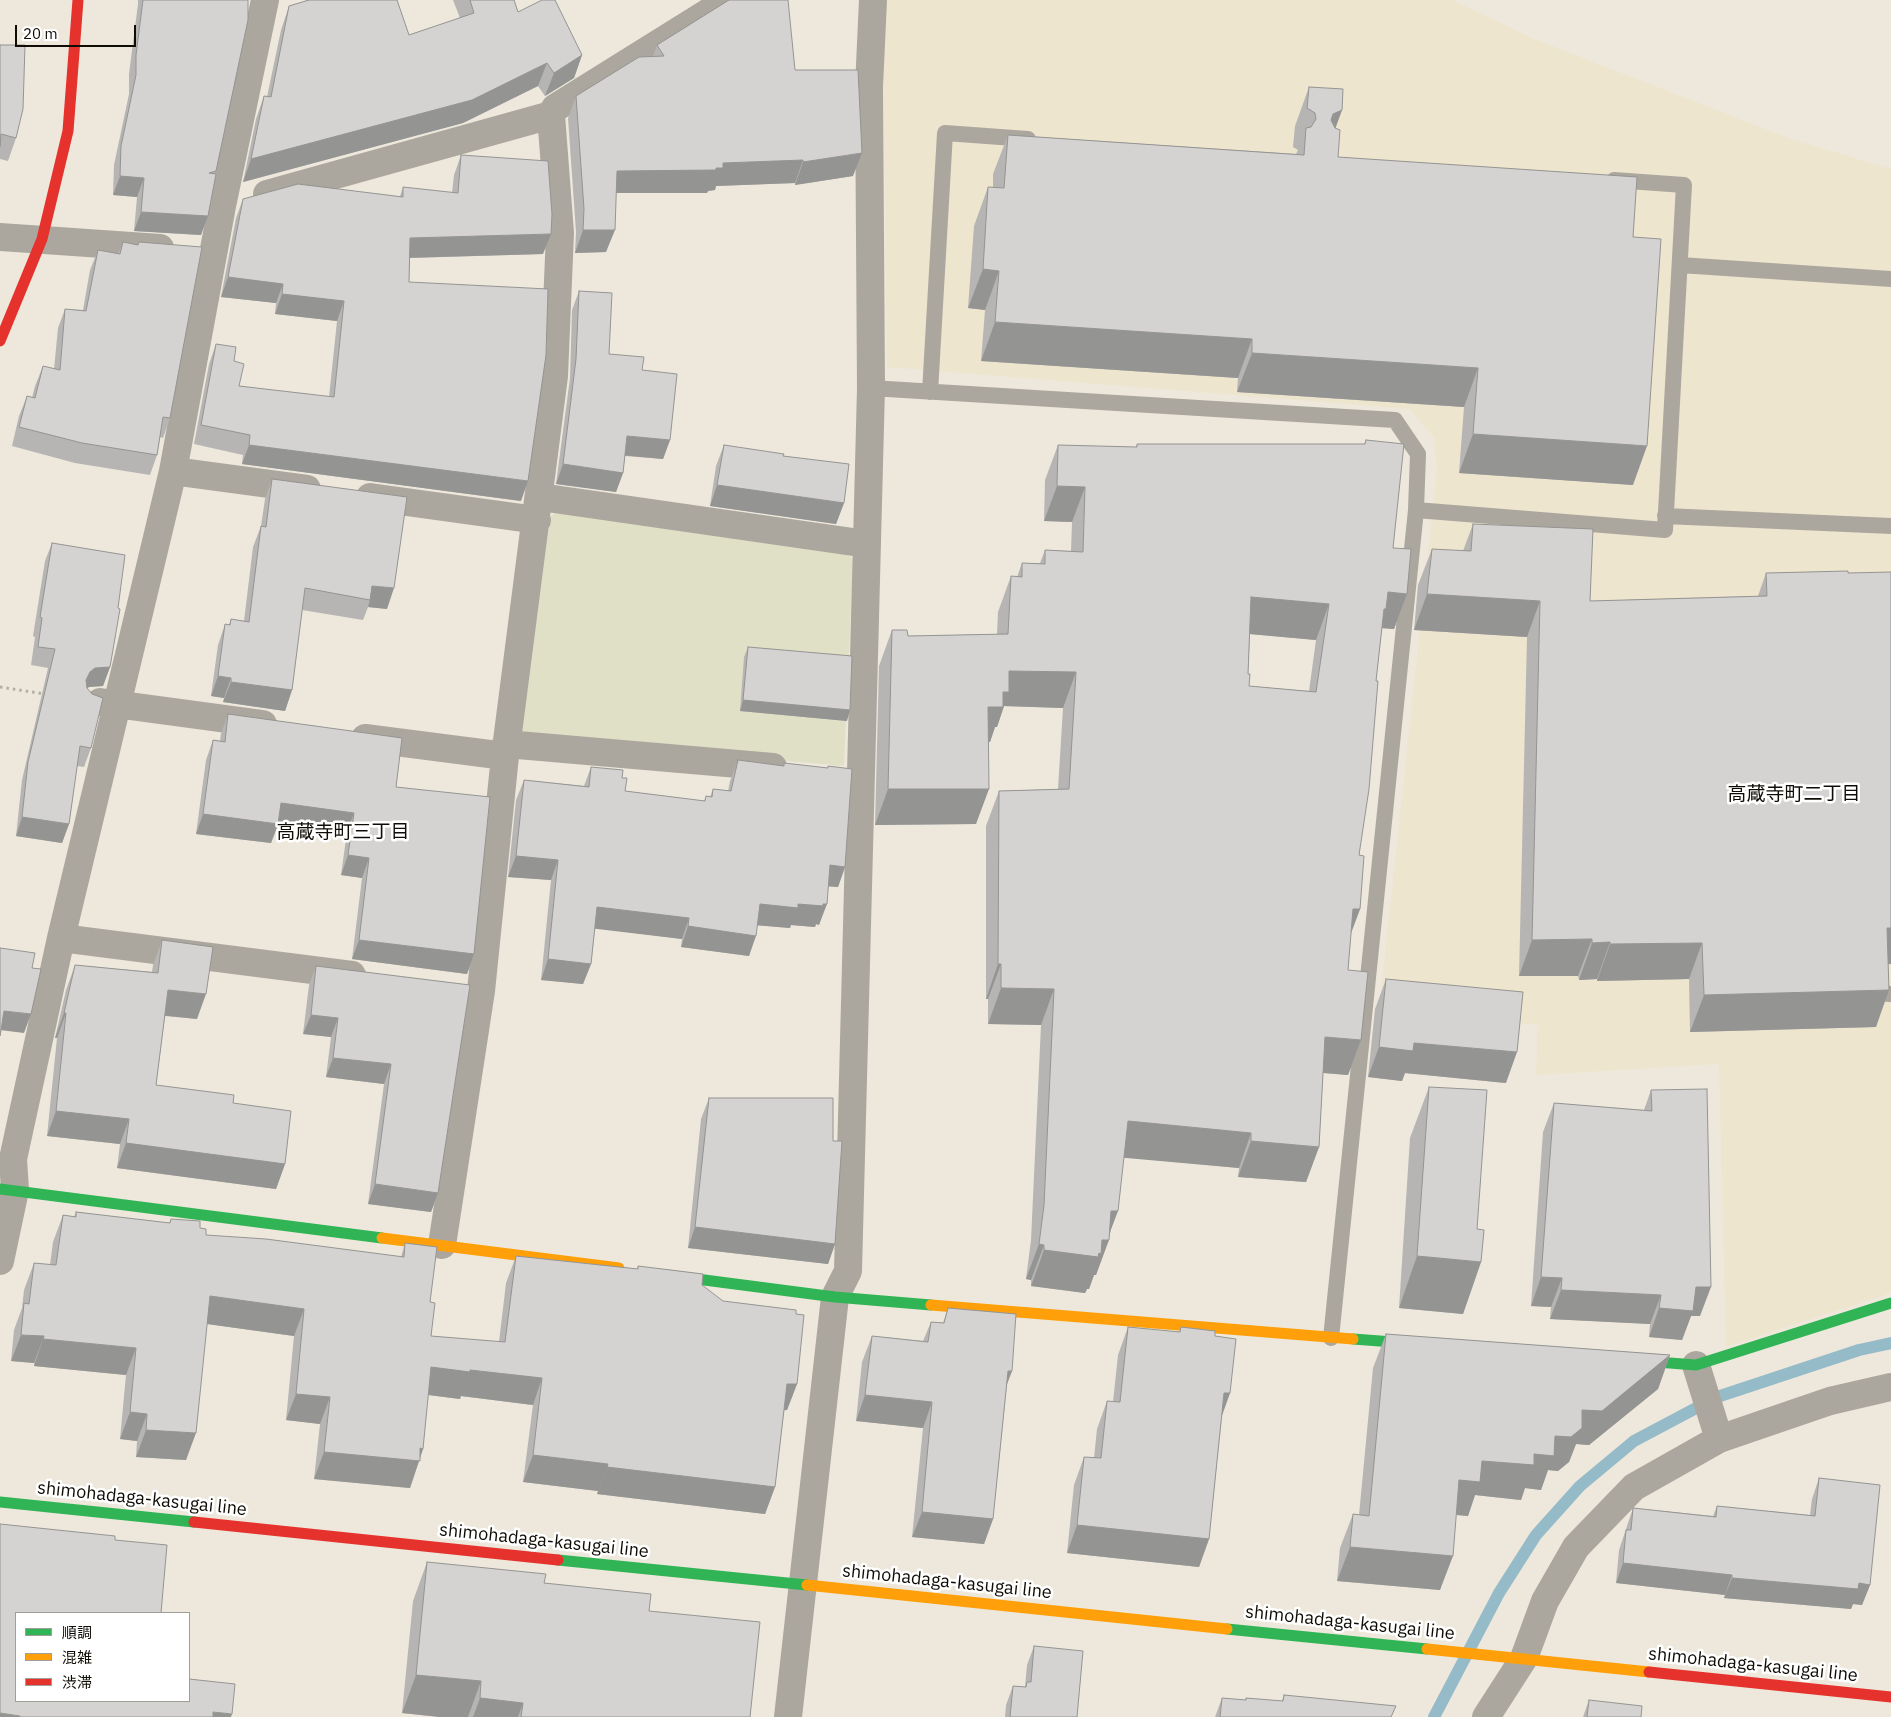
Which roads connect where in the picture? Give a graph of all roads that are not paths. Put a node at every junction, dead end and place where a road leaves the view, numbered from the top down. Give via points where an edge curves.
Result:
1 (78, 0) edge
2 (265, 0) edge
3 (728, 0) edge
4 (873, 0) edge
5 (551, 114) junction
6 (1044, 140) edge
7 (1594, 178) edge
8 (222, 206) junction
9 (0, 237) edge
10 (42, 239) junction
11 (214, 252) junction
12 (1680, 265) junction
13 (1891, 279) edge
14 (0, 341) edge
15 (871, 388) junction
16 (930, 392) junction
17 (173, 471) junction
18 (538, 509) junction
19 (1416, 510) junction
20 (1665, 516) junction
21 (1891, 526) edge
22 (867, 544) junction
23 (106, 703) junction
24 (291, 728) edge
25 (340, 734) edge
26 (506, 750) junction
27 (803, 770) edge
28 (832, 772) edge
29 (862, 774) junction
30 (61, 938) junction
31 (374, 977) edge
32 (452, 987) edge
33 (481, 991) junction
34 (8, 1190) edge
35 (442, 1244) junction
36 (0, 1260) edge
37 (629, 1270) edge
38 (658, 1274) edge
39 (835, 1297) junction
40 (1891, 1303) edge
41 (1331, 1338) junction
42 (1430, 1345) edge
43 (1617, 1359) edge
44 (1696, 1365) junction
45 (1891, 1387) edge
46 (1719, 1439) junction
47 (0, 1502) edge
48 (801, 1585) junction
49 (1524, 1658) junction
50 (1891, 1697) edge
51 (788, 1717) edge
52 (1486, 1717) edge

1 - 10 street via 68,131
2 - 8 street
3 - 5 street
4 - 15 street via 869,87
5 - 8 street
5 - 18 street via 560,233 554,376
6 - 16 lane via 945,133
7 - 12 lane via 1684,185
8 - 11 street
9 - 10 street
10 - 11 street
10 - 14 street
11 - 17 street
12 - 13 lane
12 - 20 lane
15 - 16 lane
15 - 22 street
16 - 19 lane via 1395,420 1418,454
17 - 18 street via 335,493
17 - 23 street
18 - 22 street
18 - 26 street
19 - 20 lane via 1664,530
19 - 41 lane
20 - 21 lane
22 - 29 street
23 - 24 street
23 - 30 street
25 - 26 street
26 - 27 street
26 - 33 street
28 - 29 street
29 - 39 street via 848,1271
30 - 31 street
30 - 34 street
32 - 33 street
33 - 35 street
34 - 35 street
34 - 36 street
35 - 37 street
38 - 39 street
39 - 41 street
39 - 48 street
40 - 44 street
41 - 42 street
43 - 44 street
44 - 46 street
45 - 46 street via 1830,1401
46 - 49 street via 1634,1487 1576,1548 1545,1602
47 - 48 street, shimohadaga-kasugai line
48 - 49 street, shimohadaga-kasugai line
48 - 51 street
49 - 50 street, shimohadaga-kasugai line
49 - 52 street

